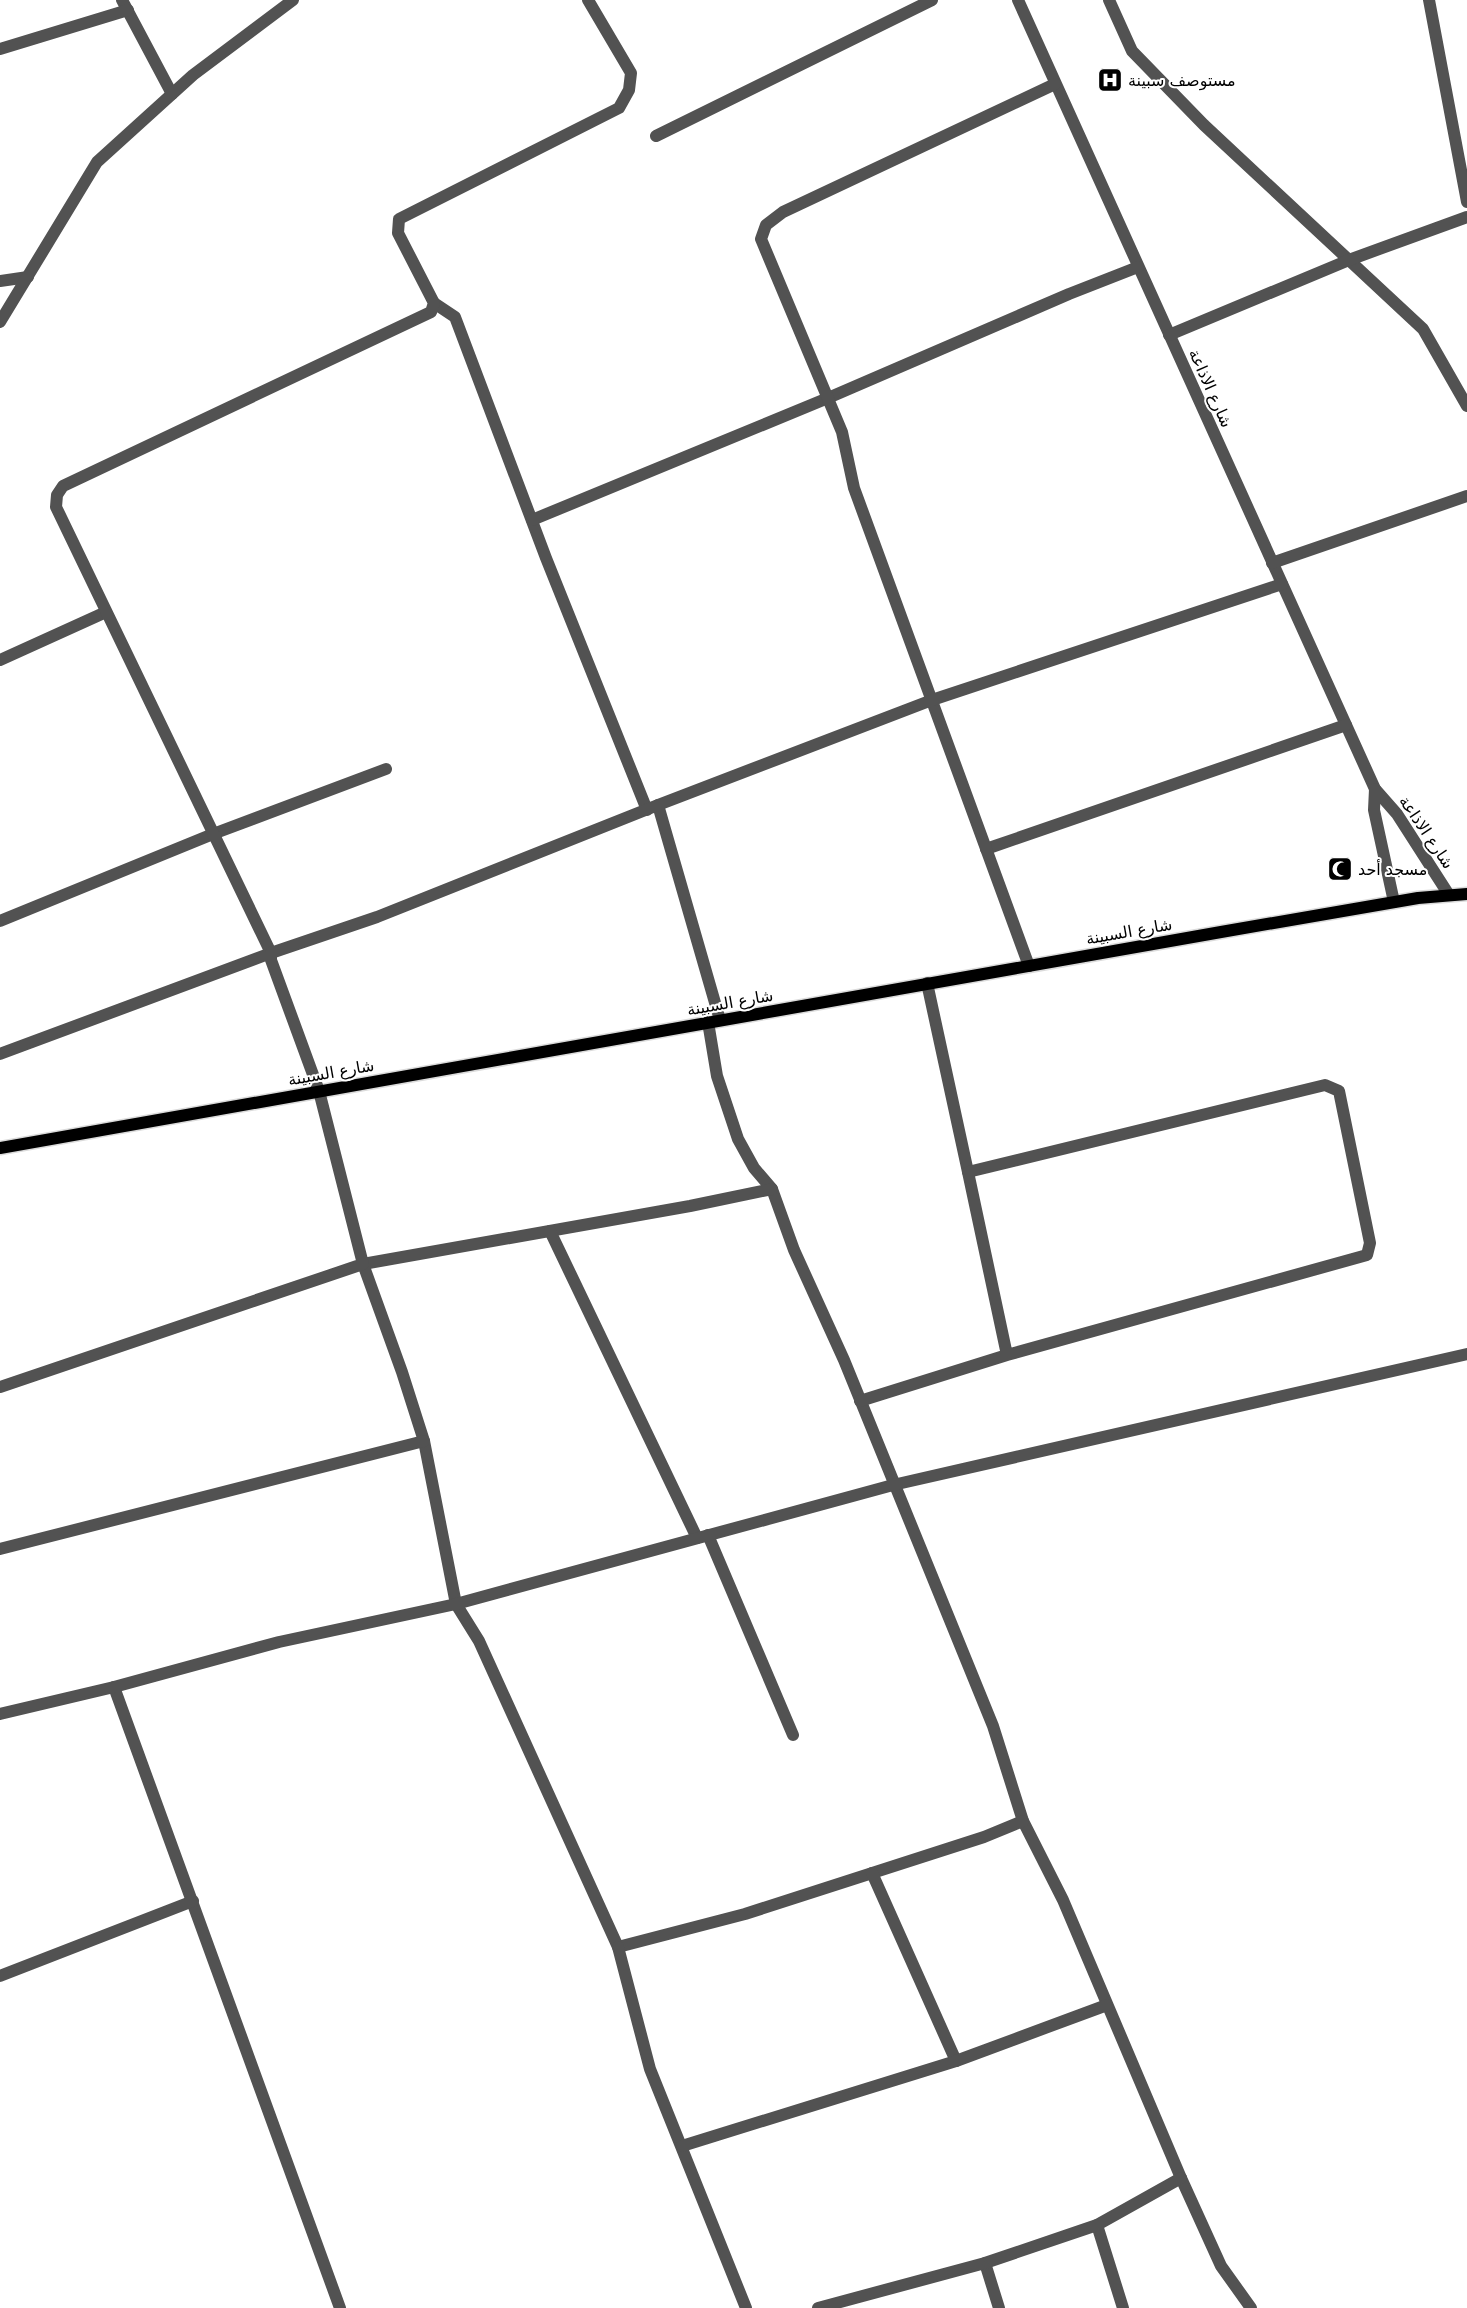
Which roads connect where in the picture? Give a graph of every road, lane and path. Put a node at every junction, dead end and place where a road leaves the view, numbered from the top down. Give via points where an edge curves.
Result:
1 (293, 0) edge
2 (588, 0) edge
3 (932, 0) edge
4 (1018, 0) edge
5 (1109, 0) edge
6 (1430, 0) edge
7 (125, 5) edge
8 (0, 49) edge
9 (1056, 84) junction
10 (172, 94) junction
11 (656, 136) dead end
12 (1467, 202) edge
13 (1467, 217) edge
14 (1349, 260) junction
15 (1138, 267) junction
16 (28, 277) junction
17 (0, 281) edge
18 (434, 303) junction
19 (0, 322) edge
20 (1169, 334) junction
21 (828, 398) junction
22 (1467, 406) edge
23 (1467, 496) edge
24 (532, 520) junction
25 (1272, 563) junction
26 (1282, 584) junction
27 (106, 612) junction
28 (0, 660) edge
29 (932, 700) junction
30 (1346, 725) junction
31 (386, 769) dead end
32 (1374, 789) junction
33 (653, 807) junction
34 (213, 834) junction
35 (986, 849) junction
36 (1467, 894) edge
37 (1449, 895) junction
38 (1394, 902) junction
39 (0, 921) edge
40 (271, 953) junction
41 (1029, 966) junction
42 (927, 984) junction
43 (714, 1021) junction
44 (0, 1054) edge
45 (319, 1090) junction
46 (0, 1148) edge
47 (968, 1172) junction
48 (772, 1189) junction
49 (550, 1231) junction
50 (363, 1264) junction
51 (1467, 1354) edge
52 (1008, 1355) junction
53 (0, 1387) edge
54 (860, 1401) junction
55 (424, 1441) junction
56 (893, 1484) junction
57 (702, 1536) junction
58 (0, 1548) edge
59 (456, 1604) junction
60 (114, 1687) junction
61 (0, 1714) edge
62 (793, 1735) dead end
63 (1023, 1821) junction
64 (872, 1873) junction
65 (193, 1901) junction
66 (618, 1947) junction
67 (0, 1976) edge
68 (1107, 2005) junction
69 (956, 2061) junction
70 (682, 2146) junction
71 (1181, 2178) junction
72 (1097, 2225) junction
73 (985, 2263) junction
74 (340, 2308) edge
75 (746, 2308) edge
76 (818, 2308) edge
77 (999, 2308) edge
78 (1124, 2308) edge
79 (1251, 2308) edge

1 - 10 street
2 - 18 street via 632,72 629,90 619,108 399,219 398,233
3 - 11 street
4 - 9 street, شارع الاذاعة
5 - 14 street via 1132,51 1204,125
6 - 12 street
7 - 8 street
7 - 10 street
9 - 15 street, شارع الاذاعة
9 - 21 street via 784,212 766,224 761,239
10 - 16 street via 97,162
13 - 14 street
14 - 20 street
14 - 22 street via 1423,329
15 - 20 street, شارع الاذاعة
15 - 21 street
16 - 17 street
16 - 19 street
18 - 24 street via 455,318
18 - 27 street via 431,312 62,486 56,495 56,507
20 - 25 street, شارع الاذاعة
21 - 24 street
21 - 29 street via 842,432 854,488
23 - 25 street
24 - 33 street
25 - 26 street, شارع الاذاعة
26 - 29 street
26 - 30 street, شارع الاذاعة
27 - 28 street
27 - 34 street
29 - 33 street
29 - 35 street
30 - 32 street, شارع الاذاعة
30 - 35 street
31 - 34 street
32 - 37 street, شارع الاذاعة via 1397,814
32 - 38 street, شارع الاذاعة via 1374,810
33 - 40 street via 377,917
33 - 43 street
34 - 39 street
34 - 40 street
35 - 41 street
36 - 37 main road, شارع السبينة
37 - 38 main road, شارع السبينة
38 - 41 main road, شارع السبينة
40 - 44 street
40 - 45 street
41 - 42 main road, شارع السبينة
42 - 43 main road, شارع السبينة
42 - 47 street
43 - 45 main road, شارع السبينة
43 - 48 street via 717,1076 738,1139 754,1168
45 - 46 main road, شارع السبينة
45 - 50 street
47 - 52 street
47 - 52 street via 1325,1085 1339,1091 1370,1243 1367,1255
48 - 49 street
48 - 54 street via 794,1250
49 - 50 street
49 - 57 street
50 - 53 street
50 - 55 street
51 - 56 street
52 - 54 street
54 - 56 street
55 - 58 street
55 - 59 street
56 - 57 street
56 - 63 street via 993,1726
57 - 59 street
57 - 62 street
59 - 60 street via 279,1642
59 - 66 street via 479,1641
60 - 61 street
60 - 65 street
63 - 64 street
63 - 68 street via 1063,1900
64 - 66 street via 745,1914
64 - 69 street
65 - 67 street
65 - 74 street
66 - 70 street via 650,2069
68 - 69 street
68 - 71 street
69 - 70 street
70 - 75 street
71 - 72 street
71 - 79 street via 1222,2266
72 - 73 street
72 - 78 street
73 - 76 street
73 - 77 street

